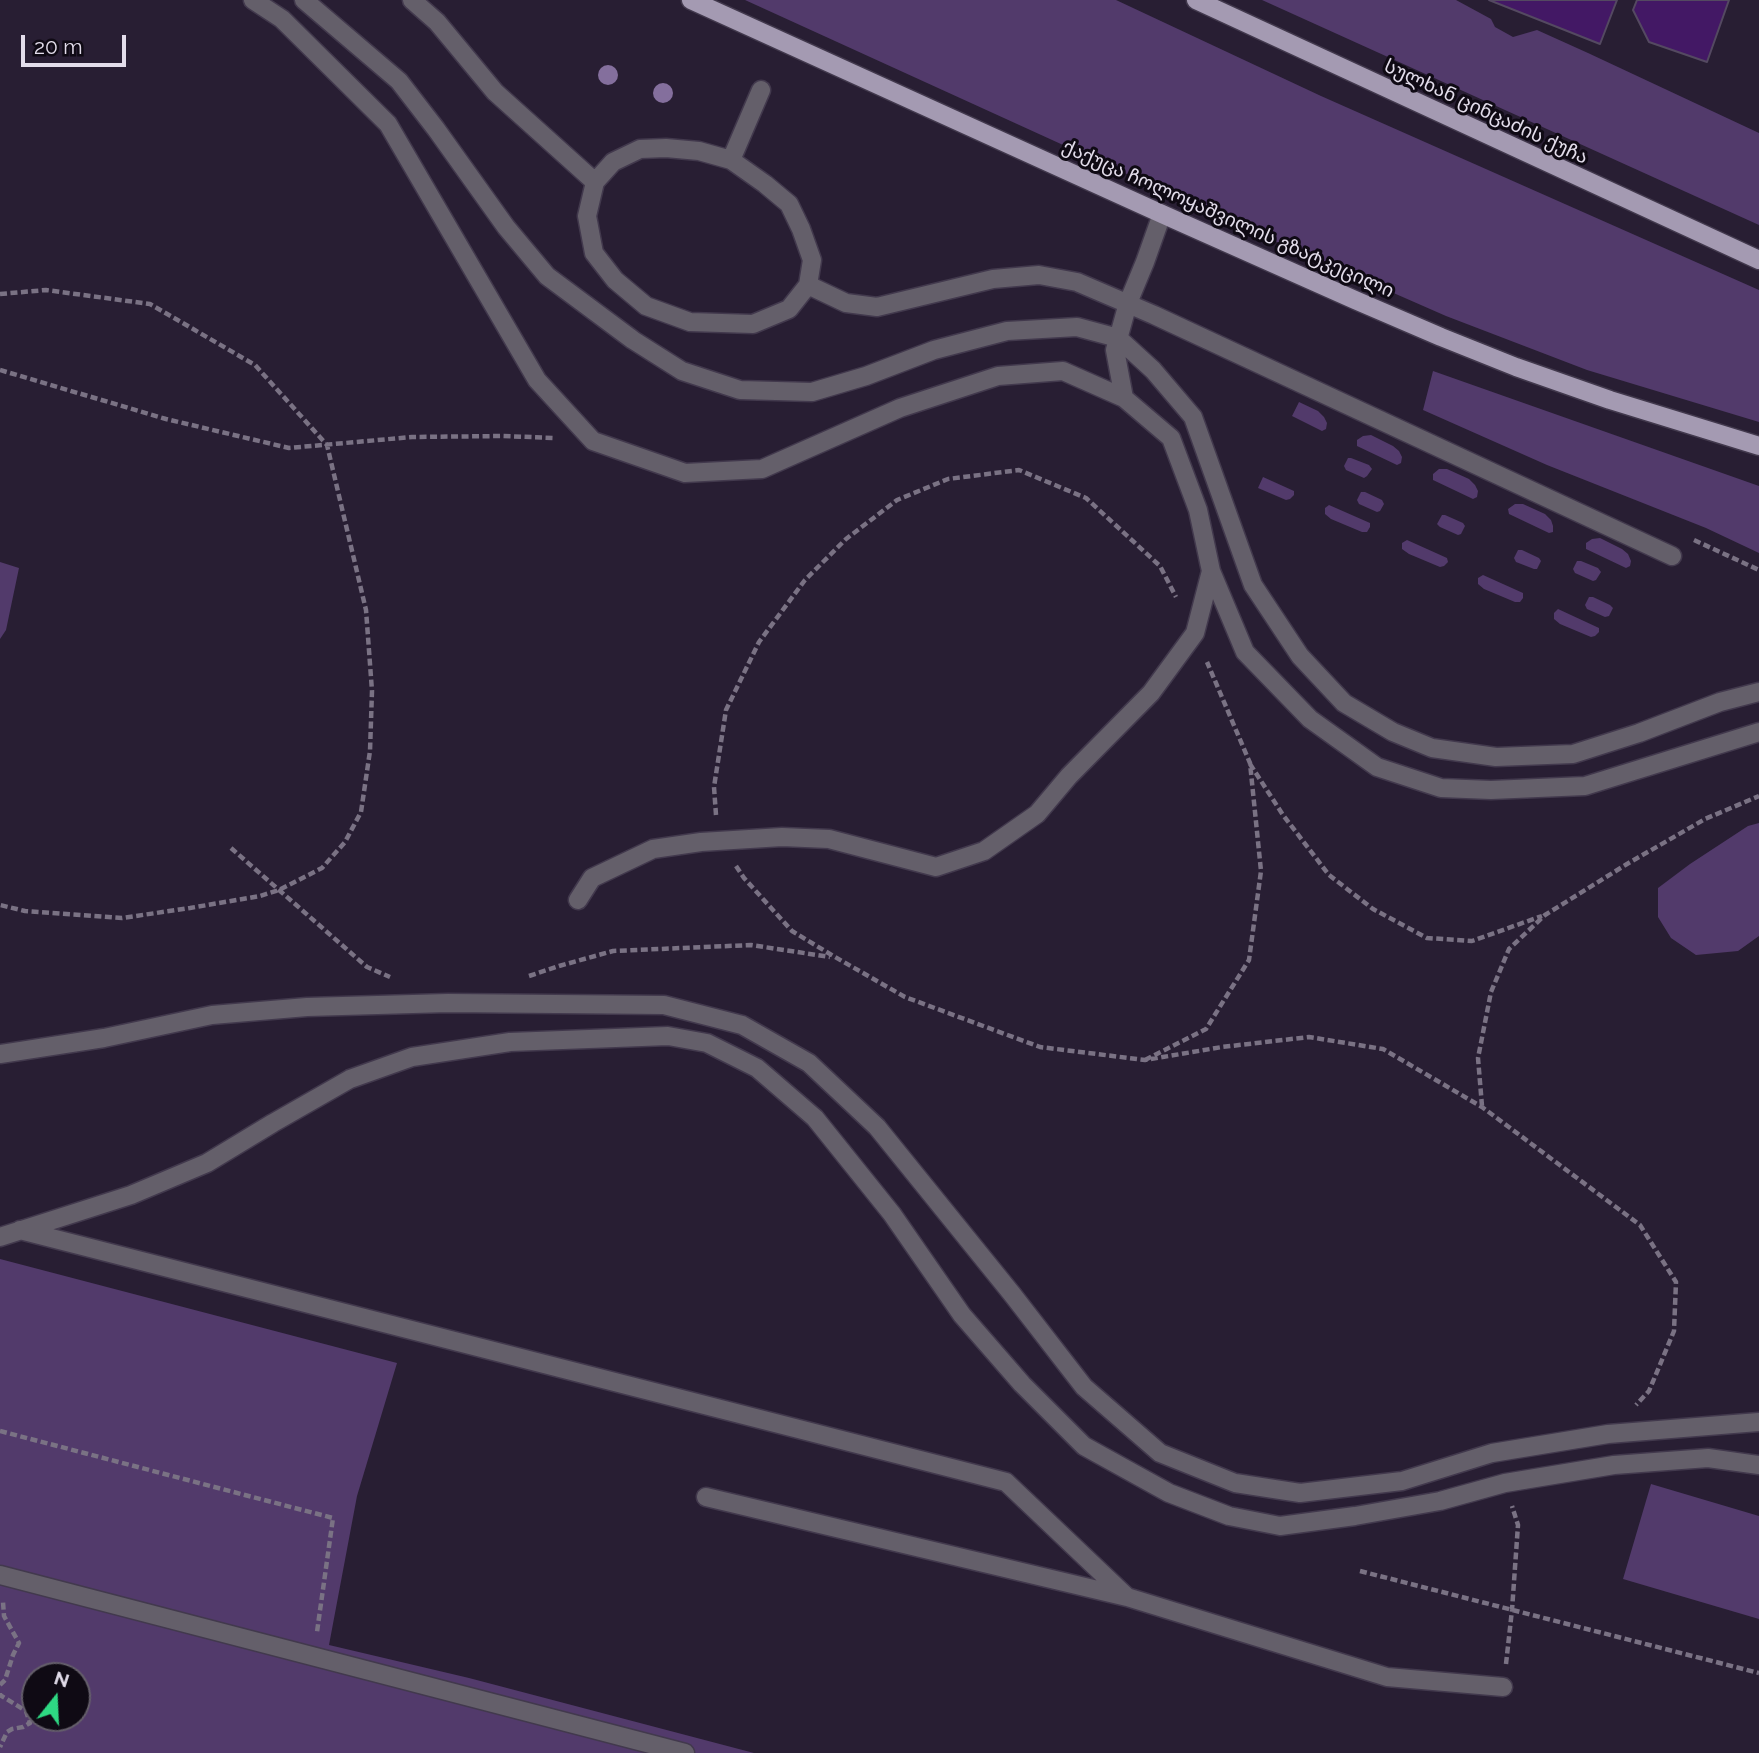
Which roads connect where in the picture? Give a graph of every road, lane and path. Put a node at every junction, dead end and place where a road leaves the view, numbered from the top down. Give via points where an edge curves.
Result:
1 (253, 0) edge
2 (304, 0) edge
3 (412, 0) edge
4 (691, 0) edge
5 (1196, 0) edge
6 (761, 90) dead end
7 (731, 160) junction
8 (595, 182) junction
9 (1162, 214) junction
10 (1759, 260) edge
11 (808, 285) junction
12 (0, 294) edge
13 (1128, 303) junction
14 (1118, 338) junction
15 (0, 370) edge
16 (1124, 398) junction
17 (593, 440) junction
18 (327, 445) junction
19 (1759, 446) edge
20 (1672, 556) dead end
21 (1211, 571) junction
22 (1195, 633) junction
23 (1759, 692) edge
24 (1759, 732) edge
25 (1250, 763) junction
26 (1759, 796) edge
27 (718, 841) junction
28 (231, 848) dead end
29 (279, 890) junction
30 (578, 900) dead end
31 (0, 905) edge
32 (1545, 915) junction
33 (835, 957) junction
34 (522, 978) dead end
35 (402, 982) dead end
36 (0, 1054) edge
37 (1145, 1060) junction
38 (1482, 1107) junction
39 (0, 1224) edge
40 (19, 1230) junction
41 (0, 1237) edge
42 (1759, 1422) edge
43 (0, 1431) edge
44 (1608, 1434) junction
45 (1759, 1465) edge
46 (1505, 1483) junction
47 (706, 1497) dead end
48 (1360, 1571) dead end
49 (3, 1576) edge
50 (1128, 1597) junction
51 (1513, 1610) junction
52 (313, 1657) junction
53 (1759, 1673) edge
54 (0, 1685) edge
55 (1503, 1687) joint
56 (0, 1693) edge
57 (0, 1747) edge
58 (685, 1753) edge

1 - 17 lane via 282,19 388,124 537,380
2 - 14 lane via 399,81 547,276 682,371 740,390 812,392 934,350 1007,331 1077,327
3 - 8 lane via 437,22 495,92
4 - 9 main road, ქაქუცა ჩოლოყაშვილის გზატკეცილი
5 - 10 main road, სულხან ცინცაძის ქუჩა
6 - 7 lane
7 - 8 lane via 699,151 640,149 612,162
7 - 11 lane via 789,204 812,260
8 - 11 lane via 587,216 594,253 615,280 646,306 690,322 753,324 789,309
9 - 13 lane
9 - 19 main road, ქაქუცა ჩოლოყაშვილის გზატკეცილი via 1517,368
11 - 13 lane via 846,303 877,307 993,279 1039,275 1077,282
12 - 18 path via 47,290 150,304 255,365
13 - 14 lane
13 - 20 lane
14 - 16 lane via 1115,350
14 - 23 lane via 1153,370 1192,417 1254,585 1300,656 1344,704 1393,732 1432,748 1496,757 1573,754
15 - 18 path via 166,419 289,448
16 - 17 lane via 1063,372 998,376 900,408 762,469 685,473
16 - 21 lane via 1171,438 1198,510
17 - 18 path via 412,437
18 - 29 path via 366,610 372,691 370,751 361,812 345,842 322,868
21 - 22 lane
21 - 24 lane via 1245,652 1310,719 1377,767 1441,788 1585,786
22 - 25 path
22 - 27 lane via 1151,693 1037,814 985,851 936,867 829,839
22 - 27 path via 1160,566 1086,498 1019,470 948,479 897,500 846,539 805,580 759,642 726,710 714,787
25 - 32 path via 1329,875 1373,909 1427,938 1472,941
25 - 37 path via 1261,871 1249,960 1206,1029
26 - 32 path via 1705,819
27 - 30 lane via 653,849 592,878
27 - 33 path via 792,931
28 - 29 path
29 - 31 path via 122,918
29 - 35 path via 367,967
32 - 38 path via 1509,949 1491,992 1478,1058
33 - 34 path via 751,946 614,951
33 - 37 path via 905,997 1040,1047
36 - 44 lane via 212,1015 307,1007 663,1005 741,1025 809,1063 877,1126 1084,1387 1160,1453 1236,1483 1300,1493 1402,1481 1492,1453
37 - 38 path via 1309,1037 1383,1049
38 - 44 path via 1640,1225 1675,1282 1674,1331 1649,1391
39 - 40 lane
40 - 41 lane
40 - 46 lane via 131,1195 207,1163 350,1079 412,1057 510,1042 668,1036 707,1043 757,1068 815,1118 892,1214 962,1315 1022,1384 1084,1446 1169,1493 1229,1516 1280,1526 1440,1500
40 - 50 lane via 1006,1482
42 - 44 lane
43 - 52 path via 333,1518
45 - 46 lane via 1708,1458 1614,1465
46 - 51 path via 1518,1525
47 - 50 lane
48 - 51 path
49 - 52 lane
49 - 54 path via 4,1616 19,1643
50 - 55 lane via 1387,1677
51 - 53 path
51 - 55 path
52 - 58 lane
56 - 57 path via 26,1711 30,1723 7,1732

